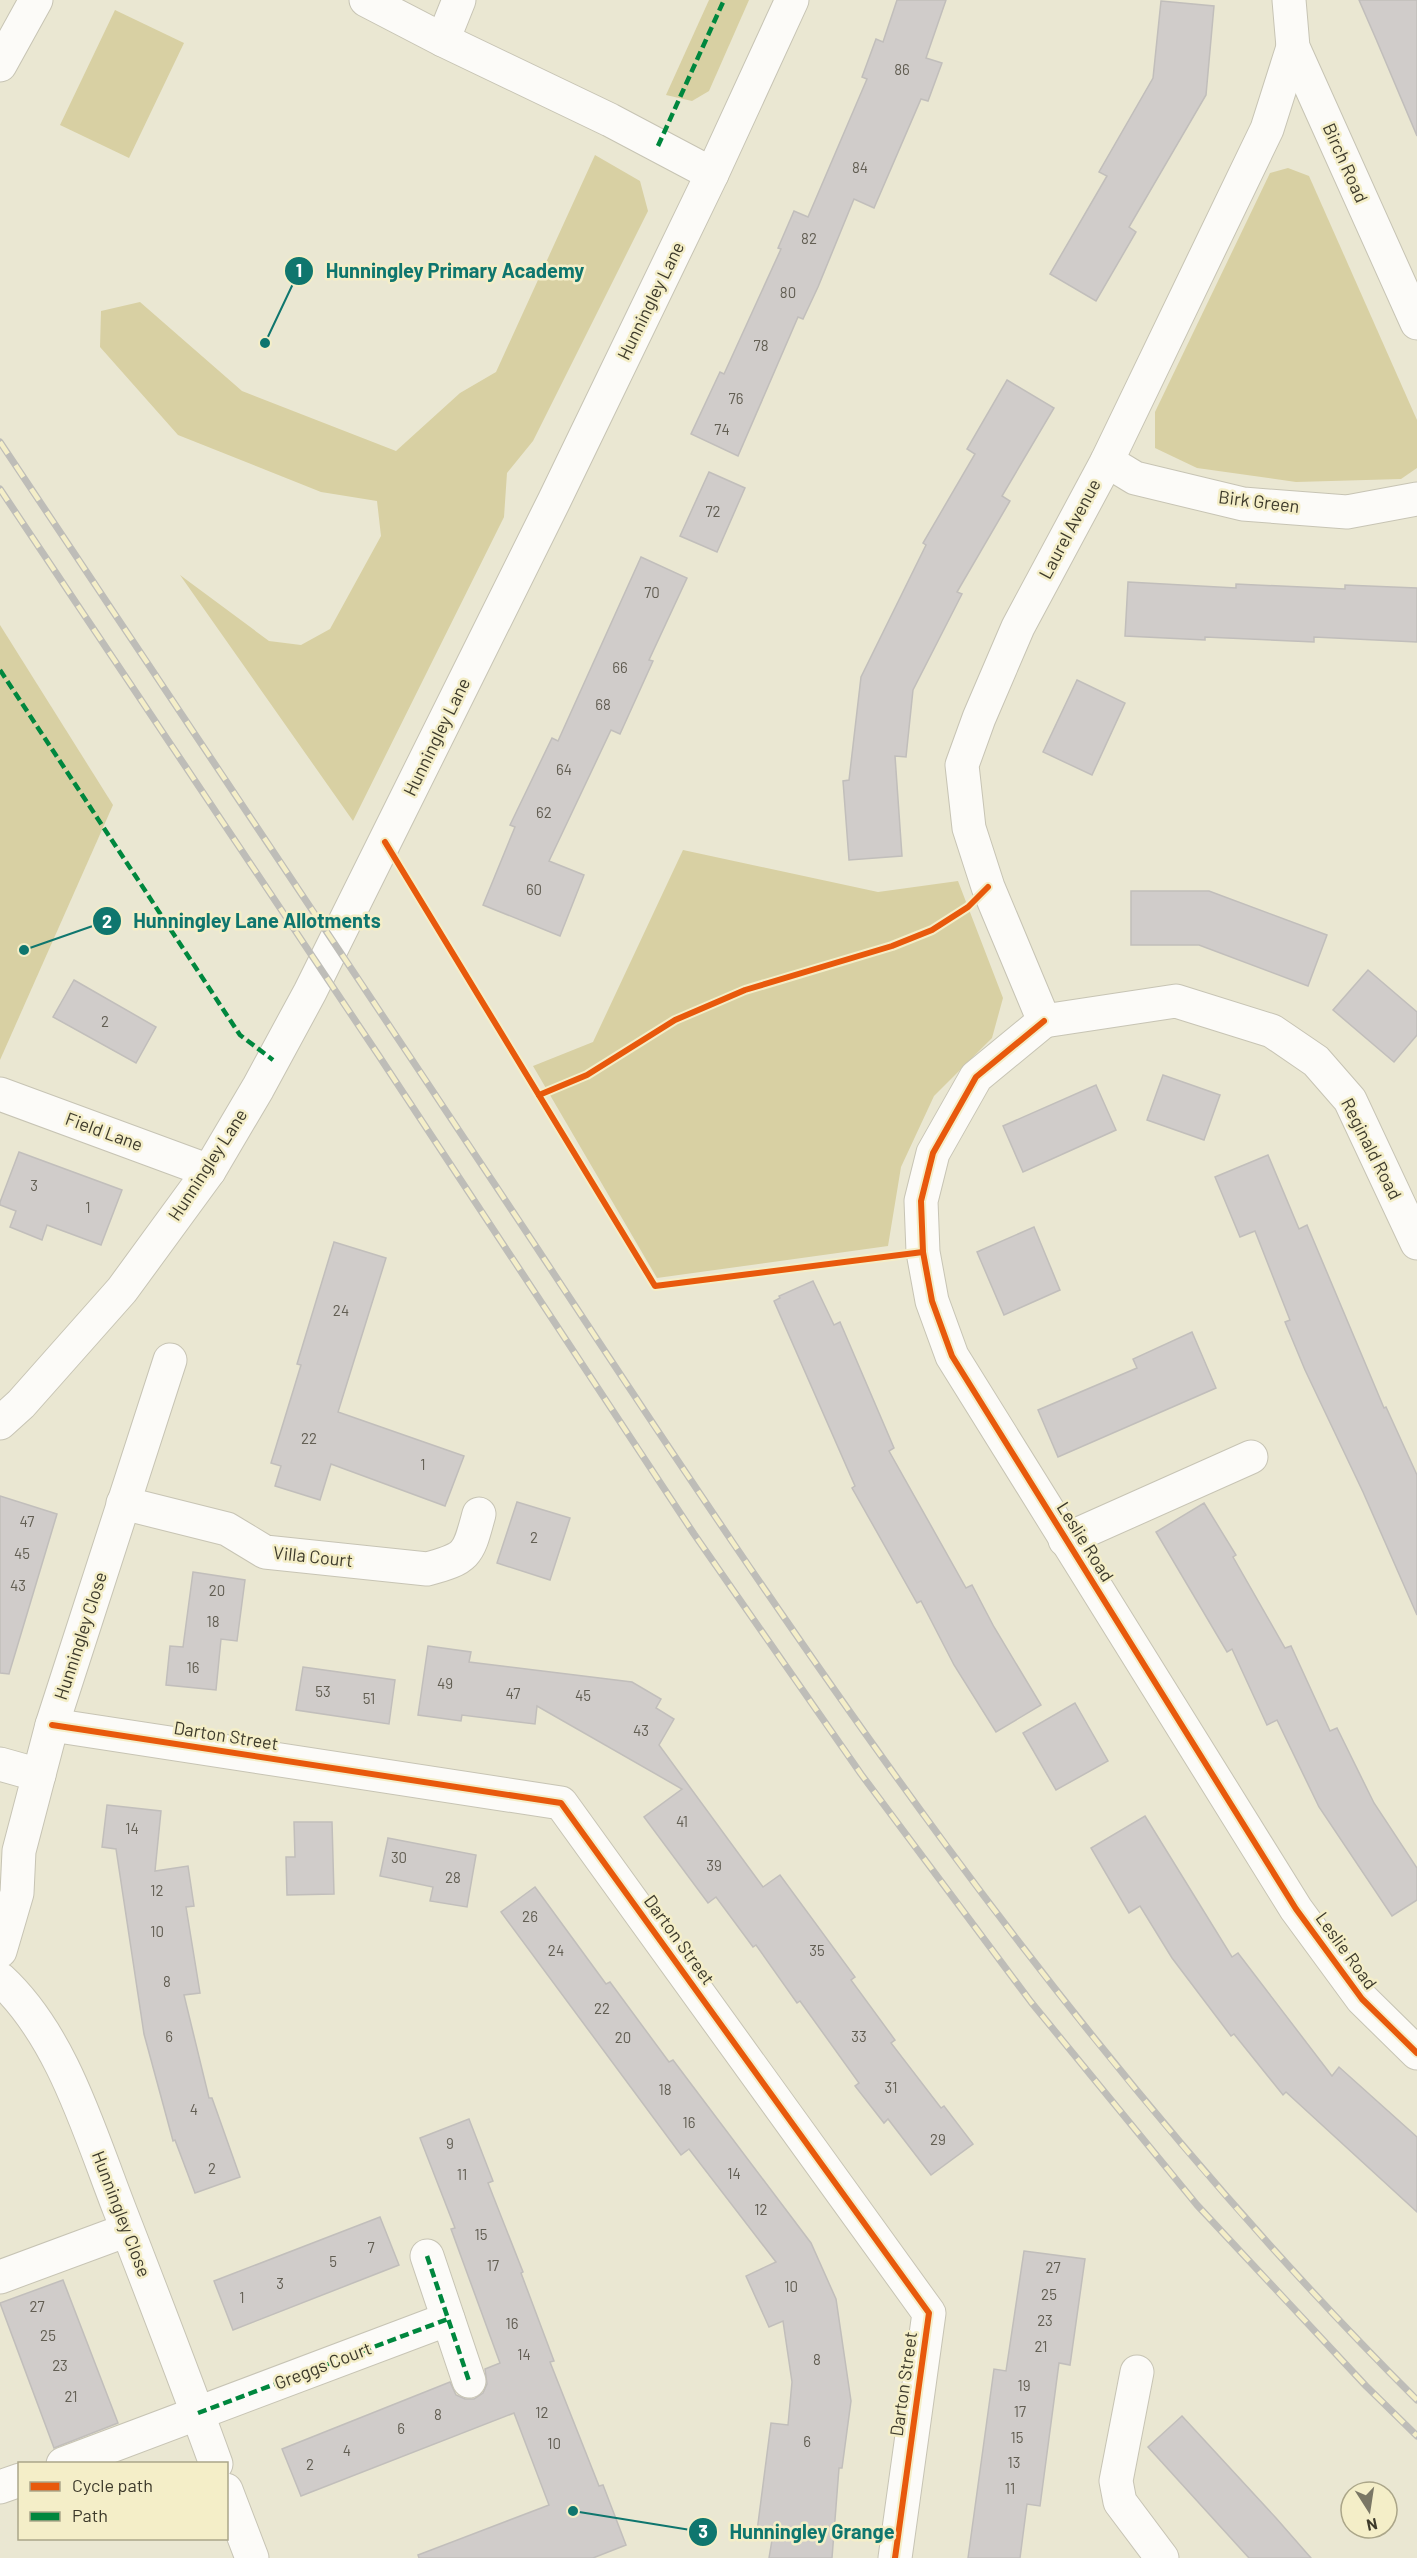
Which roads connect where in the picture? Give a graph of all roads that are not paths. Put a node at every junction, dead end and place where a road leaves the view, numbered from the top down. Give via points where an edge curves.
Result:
1 (36, 0) edge
2 (366, 0) edge
3 (459, 0) edge
4 (792, 0) edge
5 (1289, 0) edge
6 (443, 40) junction
7 (1293, 47) junction
8 (0, 65) edge
9 (712, 174) junction
10 (1417, 323) edge
11 (1107, 461) junction
12 (1417, 500) edge
13 (1044, 1021) junction
14 (0, 1094) edge
15 (209, 1171) junction
16 (1417, 1243) edge
17 (170, 1360) dead end
18 (0, 1423) edge
19 (1251, 1457) dead end
20 (123, 1503) junction
21 (479, 1514) dead end
22 (1065, 1540) junction
23 (52, 1725) junction
24 (0, 1764) edge
25 (39, 1775) junction
26 (0, 1951) edge
27 (0, 1979) edge
28 (1417, 2053) edge
29 (128, 2230) junction
30 (427, 2256) dead end
31 (0, 2277) edge
32 (448, 2319) junction
33 (1137, 2373) dead end
34 (469, 2381) dead end
35 (198, 2413) junction
36 (66, 2462) edge
37 (216, 2462) edge
38 (18, 2481) edge
39 (0, 2487) edge
40 (228, 2495) edge
41 (252, 2558) edge
42 (895, 2558) edge
43 (1162, 2558) edge

1 - 8 street
2 - 6 street
3 - 6 street
4 - 9 street, Hunningley Lane
5 - 7 street, Birch Road
6 - 9 street
7 - 10 street, Birch Road
7 - 11 street, Laurel Avenue via 1267,129
9 - 15 street, Hunningley Lane via 310,992
11 - 12 street, Birk Green via 1135,478 1243,504 1347,512
11 - 13 street, Laurel Avenue via 1018,627 962,765 969,828
13 - 16 street, Reginald Road via 1176,1001 1272,1031 1316,1061 1350,1100
13 - 22 street, Leslie Road via 976,1077 933,1153 921,1201 922,1252 932,1301 952,1356
14 - 15 street, Field Lane
15 - 18 street, Hunningley Lane via 122,1290
17 - 20 street, Hunningley Close
19 - 22 street, Leslie Road
20 - 21 street, Villa Court via 227,1528 265,1552 427,1569 452,1563 469,1550
20 - 23 street, Hunningley Close
22 - 28 street, Leslie Road via 1296,1909 1362,1999
23 - 25 street, Hunningley Close
23 - 42 street, Darton Street via 561,1803 929,2313
24 - 25 street
25 - 26 street, Hunningley Close via 20,1851 18,1893
27 - 29 street, Hunningley Close via 36,2019 56,2057
29 - 31 street
29 - 35 street, Hunningley Close
30 - 32 street
32 - 34 street
32 - 35 street, Greggs Court
33 - 43 street via 1116,2481 1120,2502
35 - 36 street, Greggs Court
35 - 37 street, Hunningley Close
38 - 39 street
40 - 41 street

